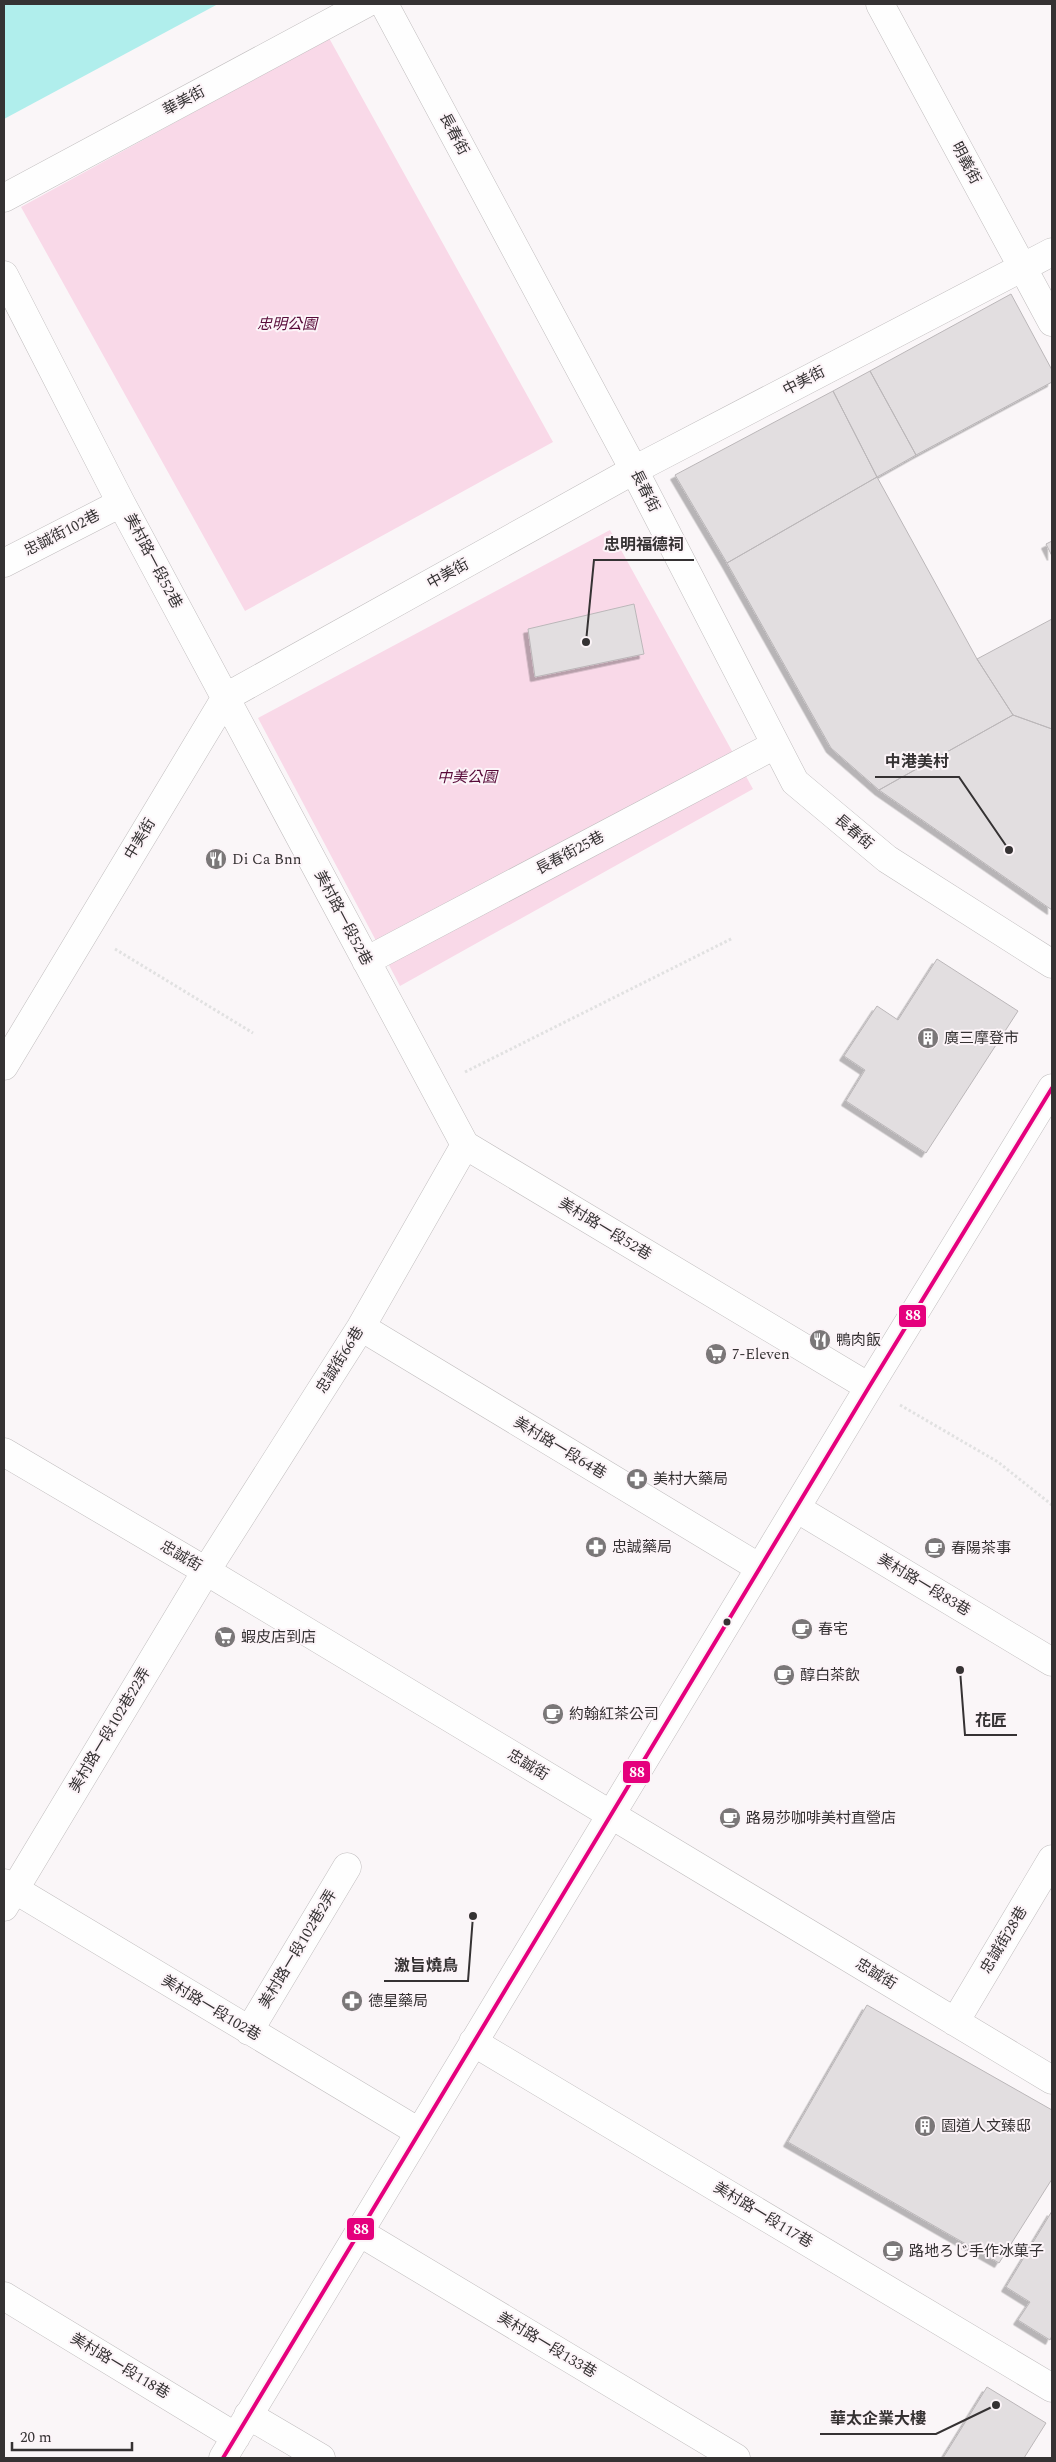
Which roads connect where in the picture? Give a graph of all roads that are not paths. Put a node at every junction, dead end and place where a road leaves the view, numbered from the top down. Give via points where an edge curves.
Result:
1 (365, 4) edge
2 (384, 4) edge
3 (880, 4) edge
4 (4, 198) edge
5 (1052, 252) edge
6 (1023, 268) junction
7 (4, 275) edge
8 (1052, 322) edge
9 (634, 470) junction
10 (121, 503) junction
11 (4, 563) edge
12 (226, 697) junction
13 (775, 745) junction
14 (366, 961) junction
15 (1052, 964) edge
16 (5, 1061) edge
17 (1052, 1088) edge
18 (465, 1145) junction
19 (361, 1327) junction
20 (869, 1387) junction
21 (4, 1452) edge
22 (796, 1508) junction
23 (760, 1568) junction
24 (206, 1571) junction
25 (1052, 1662) edge
26 (611, 1815) junction
27 (1052, 1859) edge
28 (347, 1867) dead end
29 (7, 1893) edge
30 (955, 2022) junction
31 (249, 2031) junction
32 (473, 2042) junction
33 (1052, 2080) edge
34 (419, 2132) junction
35 (359, 2232) junction
36 (4, 2296) edge
37 (1052, 2388) edge
38 (236, 2436) edge
39 (321, 2458) edge
40 (736, 2458) edge

1 - 4 street, 華美街
2 - 9 street, 長春街
3 - 6 street, 明義街
5 - 6 street, 中美街
6 - 8 street, 明義街
6 - 9 street, 中美街
7 - 10 street, 美村路一段52巷
9 - 12 street, 中美街
9 - 13 street, 長春街
10 - 11 street, 忠誠街102巷
10 - 12 street, 美村路一段52巷
12 - 14 street, 美村路一段52巷
12 - 16 street, 中美街
13 - 14 street, 長春街25巷
13 - 15 street, 長春街 via 795,782 887,859
14 - 18 street, 美村路一段52巷
17 - 20 street
18 - 19 street, 忠誠街66巷
18 - 20 street, 美村路一段52巷
19 - 23 street, 美村路一段64巷
19 - 24 street, 忠誠街66巷
20 - 22 street
21 - 24 street, 忠誠街
22 - 23 street
22 - 25 street, 美村路一段83巷
23 - 26 street
24 - 26 street, 忠誠街
24 - 29 street, 美村路一段102巷22弄
26 - 30 street, 忠誠街
26 - 32 street
27 - 30 street, 忠誠街28巷
28 - 31 street, 美村路一段102巷2弄
29 - 31 street, 美村路一段102巷
30 - 33 street, 忠誠街
31 - 34 street, 美村路一段102巷
32 - 34 street
32 - 37 street, 美村路一段117巷
34 - 35 street
35 - 38 street
35 - 40 street, 美村路一段133巷
36 - 38 street, 美村路一段118巷
38 - 39 street, 美村路一段118巷

